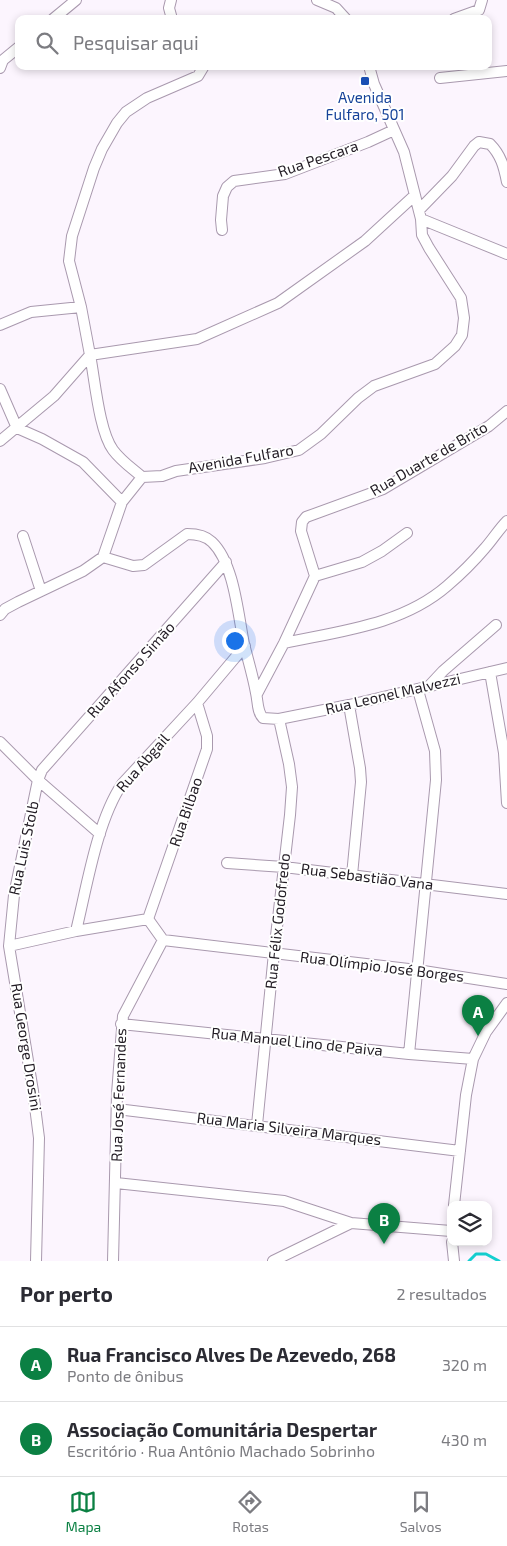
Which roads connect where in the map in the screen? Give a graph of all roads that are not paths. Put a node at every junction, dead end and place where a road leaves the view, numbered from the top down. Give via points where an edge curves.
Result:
1 (76, 0) edge
2 (170, 0) edge
3 (317, 0) edge
4 (482, 0) edge
5 (58, 15) edge
6 (171, 15) edge
7 (342, 15) edge
8 (465, 15) edge
9 (0, 49) edge
10 (15, 51) edge
11 (2, 64) edge
12 (202, 70) edge
13 (370, 70) edge
14 (507, 71) edge
15 (440, 78) dead end
16 (394, 130) junction
17 (507, 182) edge
18 (414, 196) junction
19 (420, 215) junction
20 (222, 230) dead end
21 (507, 254) edge
22 (81, 307) junction
23 (0, 325) edge
24 (90, 355) junction
25 (0, 389) edge
26 (507, 411) edge
27 (17, 428) junction
28 (0, 441) edge
29 (142, 477) junction
30 (122, 502) junction
31 (507, 521) edge
32 (407, 533) dead end
33 (23, 536) dead end
34 (103, 557) junction
35 (226, 562) junction
36 (315, 576) junction
37 (41, 591) junction
38 (0, 615) edge
39 (496, 625) dead end
40 (284, 643) junction
41 (245, 646) junction
42 (507, 668) edge
43 (490, 672) junction
44 (423, 688) junction
45 (257, 694) junction
46 (197, 703) junction
47 (349, 705) junction
48 (279, 718) junction
49 (0, 742) edge
50 (38, 780) junction
51 (507, 803) edge
52 (100, 834) junction
53 (227, 863) dead end
54 (284, 867) junction
55 (352, 875) junction
56 (425, 884) junction
57 (507, 894) edge
58 (148, 919) junction
59 (76, 931) junction
60 (163, 940) junction
61 (9, 946) junction
62 (274, 953) junction
63 (417, 970) junction
64 (507, 984) edge
65 (507, 1003) edge
66 (121, 1024) junction
67 (265, 1040) junction
68 (409, 1054) junction
69 (473, 1059) junction
70 (117, 1109) junction
71 (257, 1125) junction
72 (460, 1150) junction
73 (116, 1183) junction
74 (454, 1201) edge
75 (351, 1223) junction
76 (447, 1231) edge
77 (452, 1246) edge
78 (454, 1260) edge
79 (36, 1261) edge
80 (113, 1261) edge
81 (273, 1261) edge

1 - 5 street
2 - 6 street
3 - 7 street via 336,8
4 - 8 street via 478,10
9 - 11 street
10 - 11 street
12 - 22 street via 198,76 147,98 126,112 102,149 70,250 69,261
13 - 16 street, Avenida Fulfaro
14 - 15 street
16 - 18 street, Avenida Fulfaro via 404,152
16 - 20 street, Rua Pescara via 285,174 234,181 223,196
17 - 19 street via 499,155 490,144 479,142
18 - 19 street, Avenida Fulfaro
18 - 24 street via 365,241 278,303 197,339
19 - 21 street
19 - 29 street, Avenida Fulfaro via 422,234 461,298 462,335 444,358 374,386 299,450
22 - 23 street via 31,312
22 - 24 street
24 - 27 street via 54,396
24 - 29 street via 108,439 113,450
25 - 27 street
26 - 36 street, Rua Duarte de Brito via 489,426 383,489 306,517 301,531
27 - 28 street
27 - 30 street via 84,462
29 - 30 street
30 - 34 street
31 - 40 street via 448,585 414,609 387,620
32 - 36 street via 362,562
33 - 37 street
34 - 35 street via 133,566 144,565 180,538 195,534 212,541
34 - 37 street via 83,571
35 - 41 street
35 - 50 street, Rua Afonso Simão via 42,770
36 - 40 street
37 - 38 street via 5,609
39 - 44 street
40 - 45 street
41 - 45 street
41 - 46 street, Rua Abgail
42 - 43 street, Rua Leonel Malvezzi
43 - 44 street, Rua Leonel Malvezzi
43 - 51 street via 504,752
44 - 47 street, Rua Leonel Malvezzi
44 - 56 street via 436,768
45 - 48 street via 260,716
46 - 52 street, Rua Abgail via 122,784
46 - 58 street, Rua Bilbao via 207,736 207,749
47 - 48 street, Rua Leonel Malvezzi
47 - 55 street via 361,782
48 - 54 street, Rua Félix Godofredo via 292,787
49 - 50 street
50 - 52 street
50 - 61 street, Rua Luis Stolb via 14,895
52 - 59 street, Rua Abgail
53 - 54 street, Rua Sebastião Vana
54 - 55 street, Rua Sebastião Vana
54 - 62 street, Rua Félix Godofredo
55 - 56 street, Rua Sebastião Vana
56 - 57 street, Rua Sebastião Vana
56 - 63 street
58 - 59 street
58 - 60 street
59 - 61 street
60 - 62 street, Rua Olímpio José Borges
60 - 66 street, Rua José Fernandes via 122,1016
61 - 79 street, Rua George Drosini via 39,1138
62 - 63 street, Rua Olímpio José Borges
62 - 67 street, Rua Félix Godofredo
63 - 64 street, Rua Olímpio José Borges
63 - 68 street
65 - 69 street via 479,1044
66 - 67 street, Rua Manuel Lino de Paiva
66 - 70 street, Rua José Fernandes
67 - 68 street, Rua Manuel Lino de Paiva
67 - 71 street, Rua Félix Godofredo
68 - 69 street, Rua Manuel Lino de Paiva
69 - 72 street
70 - 71 street, Rua Maria Silveira Marques
70 - 73 street, Rua José Fernandes
71 - 72 street, Rua Maria Silveira Marques
72 - 74 street
73 - 75 street via 284,1201
73 - 80 street, Rua José Fernandes
75 - 76 street
75 - 81 street
77 - 78 street

